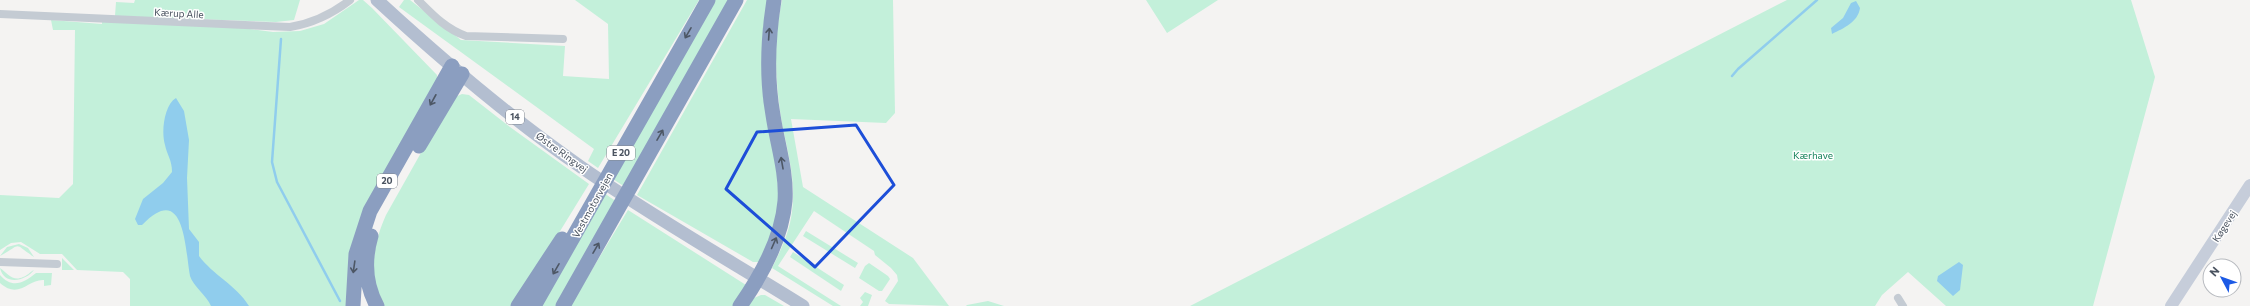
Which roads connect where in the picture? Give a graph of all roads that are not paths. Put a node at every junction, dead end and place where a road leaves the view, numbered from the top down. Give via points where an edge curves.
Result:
1 (350, 0) edge
2 (377, 0) edge
3 (418, 0) edge
4 (708, 0) edge
5 (736, 0) edge
6 (774, 0) edge
7 (0, 14) edge
8 (562, 39) dead end
9 (457, 70) junction
10 (654, 95) junction
11 (2250, 186) edge
12 (0, 262) edge
13 (57, 264) dead end
14 (758, 278) junction
15 (1898, 298) dead end
16 (353, 306) edge
17 (377, 306) edge
18 (518, 306) edge
19 (534, 306) edge
20 (563, 306) edge
21 (740, 306) edge
22 (804, 306) edge
23 (1903, 306) edge
24 (2171, 306) edge

1 - 7 street, Kærup Alle via 317,21 290,27
2 - 9 main road, Østre Ringvej / 14
3 - 8 street via 442,23 454,32 466,36
4 -> 10 highway, Vestmotorvejen / E 20
20 -> 5 highway, E 20
14 -> 6 highway via 777,238 785,201 783,164 768,82 768,50
9 - 14 main road, Østre Ringvej / 14 via 580,166 649,213
9 -> 16 highway, 20 via 370,211 356,254
9 - 17 highway, 20 via 384,203 372,232 366,254 366,271 369,288
10 - 18 highway
10 -> 19 highway, Vestmotorvejen / E 20
11 - 24 main road, Køgevej
12 - 13 street
14 - 21 highway
14 - 22 main road, Østre Ringvej / 14
15 - 23 street

